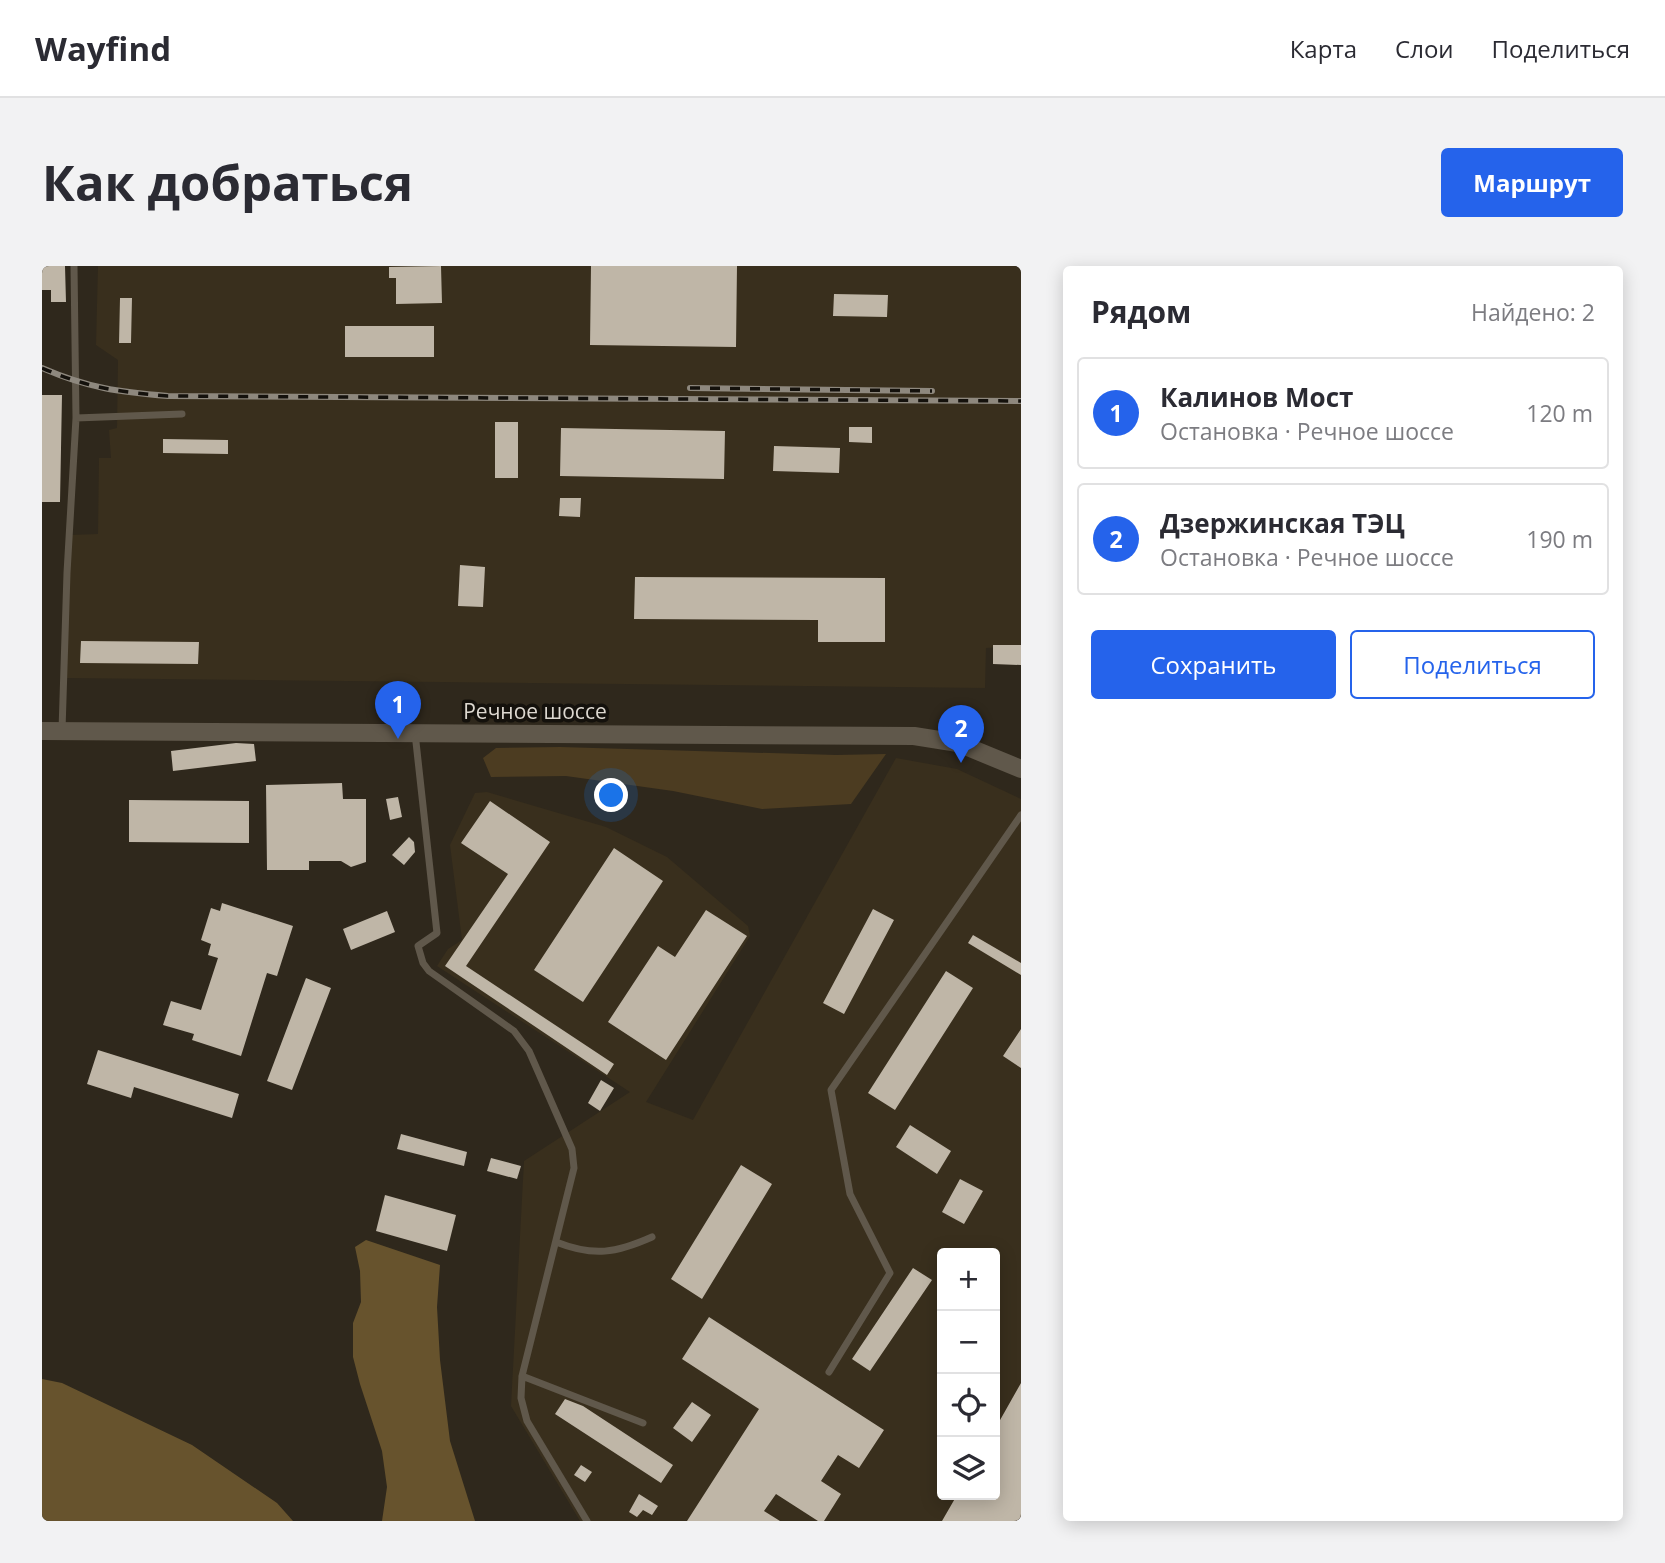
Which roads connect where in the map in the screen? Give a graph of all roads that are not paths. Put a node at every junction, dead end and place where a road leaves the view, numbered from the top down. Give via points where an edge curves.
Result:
1 (74, 266) edge
2 (183, 414) dead end
3 (76, 418) junction
4 (42, 730) edge
5 (62, 731) junction
6 (415, 733) junction
7 (1021, 769) edge
8 (1021, 815) edge
9 (652, 1237) dead end
10 (556, 1242) junction
11 (829, 1372) dead end
12 (522, 1376) junction
13 (643, 1423) dead end
14 (587, 1521) edge

1 - 3 lane
2 - 3 lane
3 - 5 lane
4 - 5 street, Речное шоссе
5 - 6 street, Речное шоссе
6 - 7 street, Речное шоссе via 914,736 958,743
6 - 10 lane via 437,933 418,946 429,971 514,1031 529,1051 572,1149 575,1168
8 - 11 lane via 831,1090 850,1194 890,1273
9 - 10 lane via 630,1247 600,1252 575,1250
10 - 12 lane
12 - 13 lane
12 - 14 lane via 527,1421

